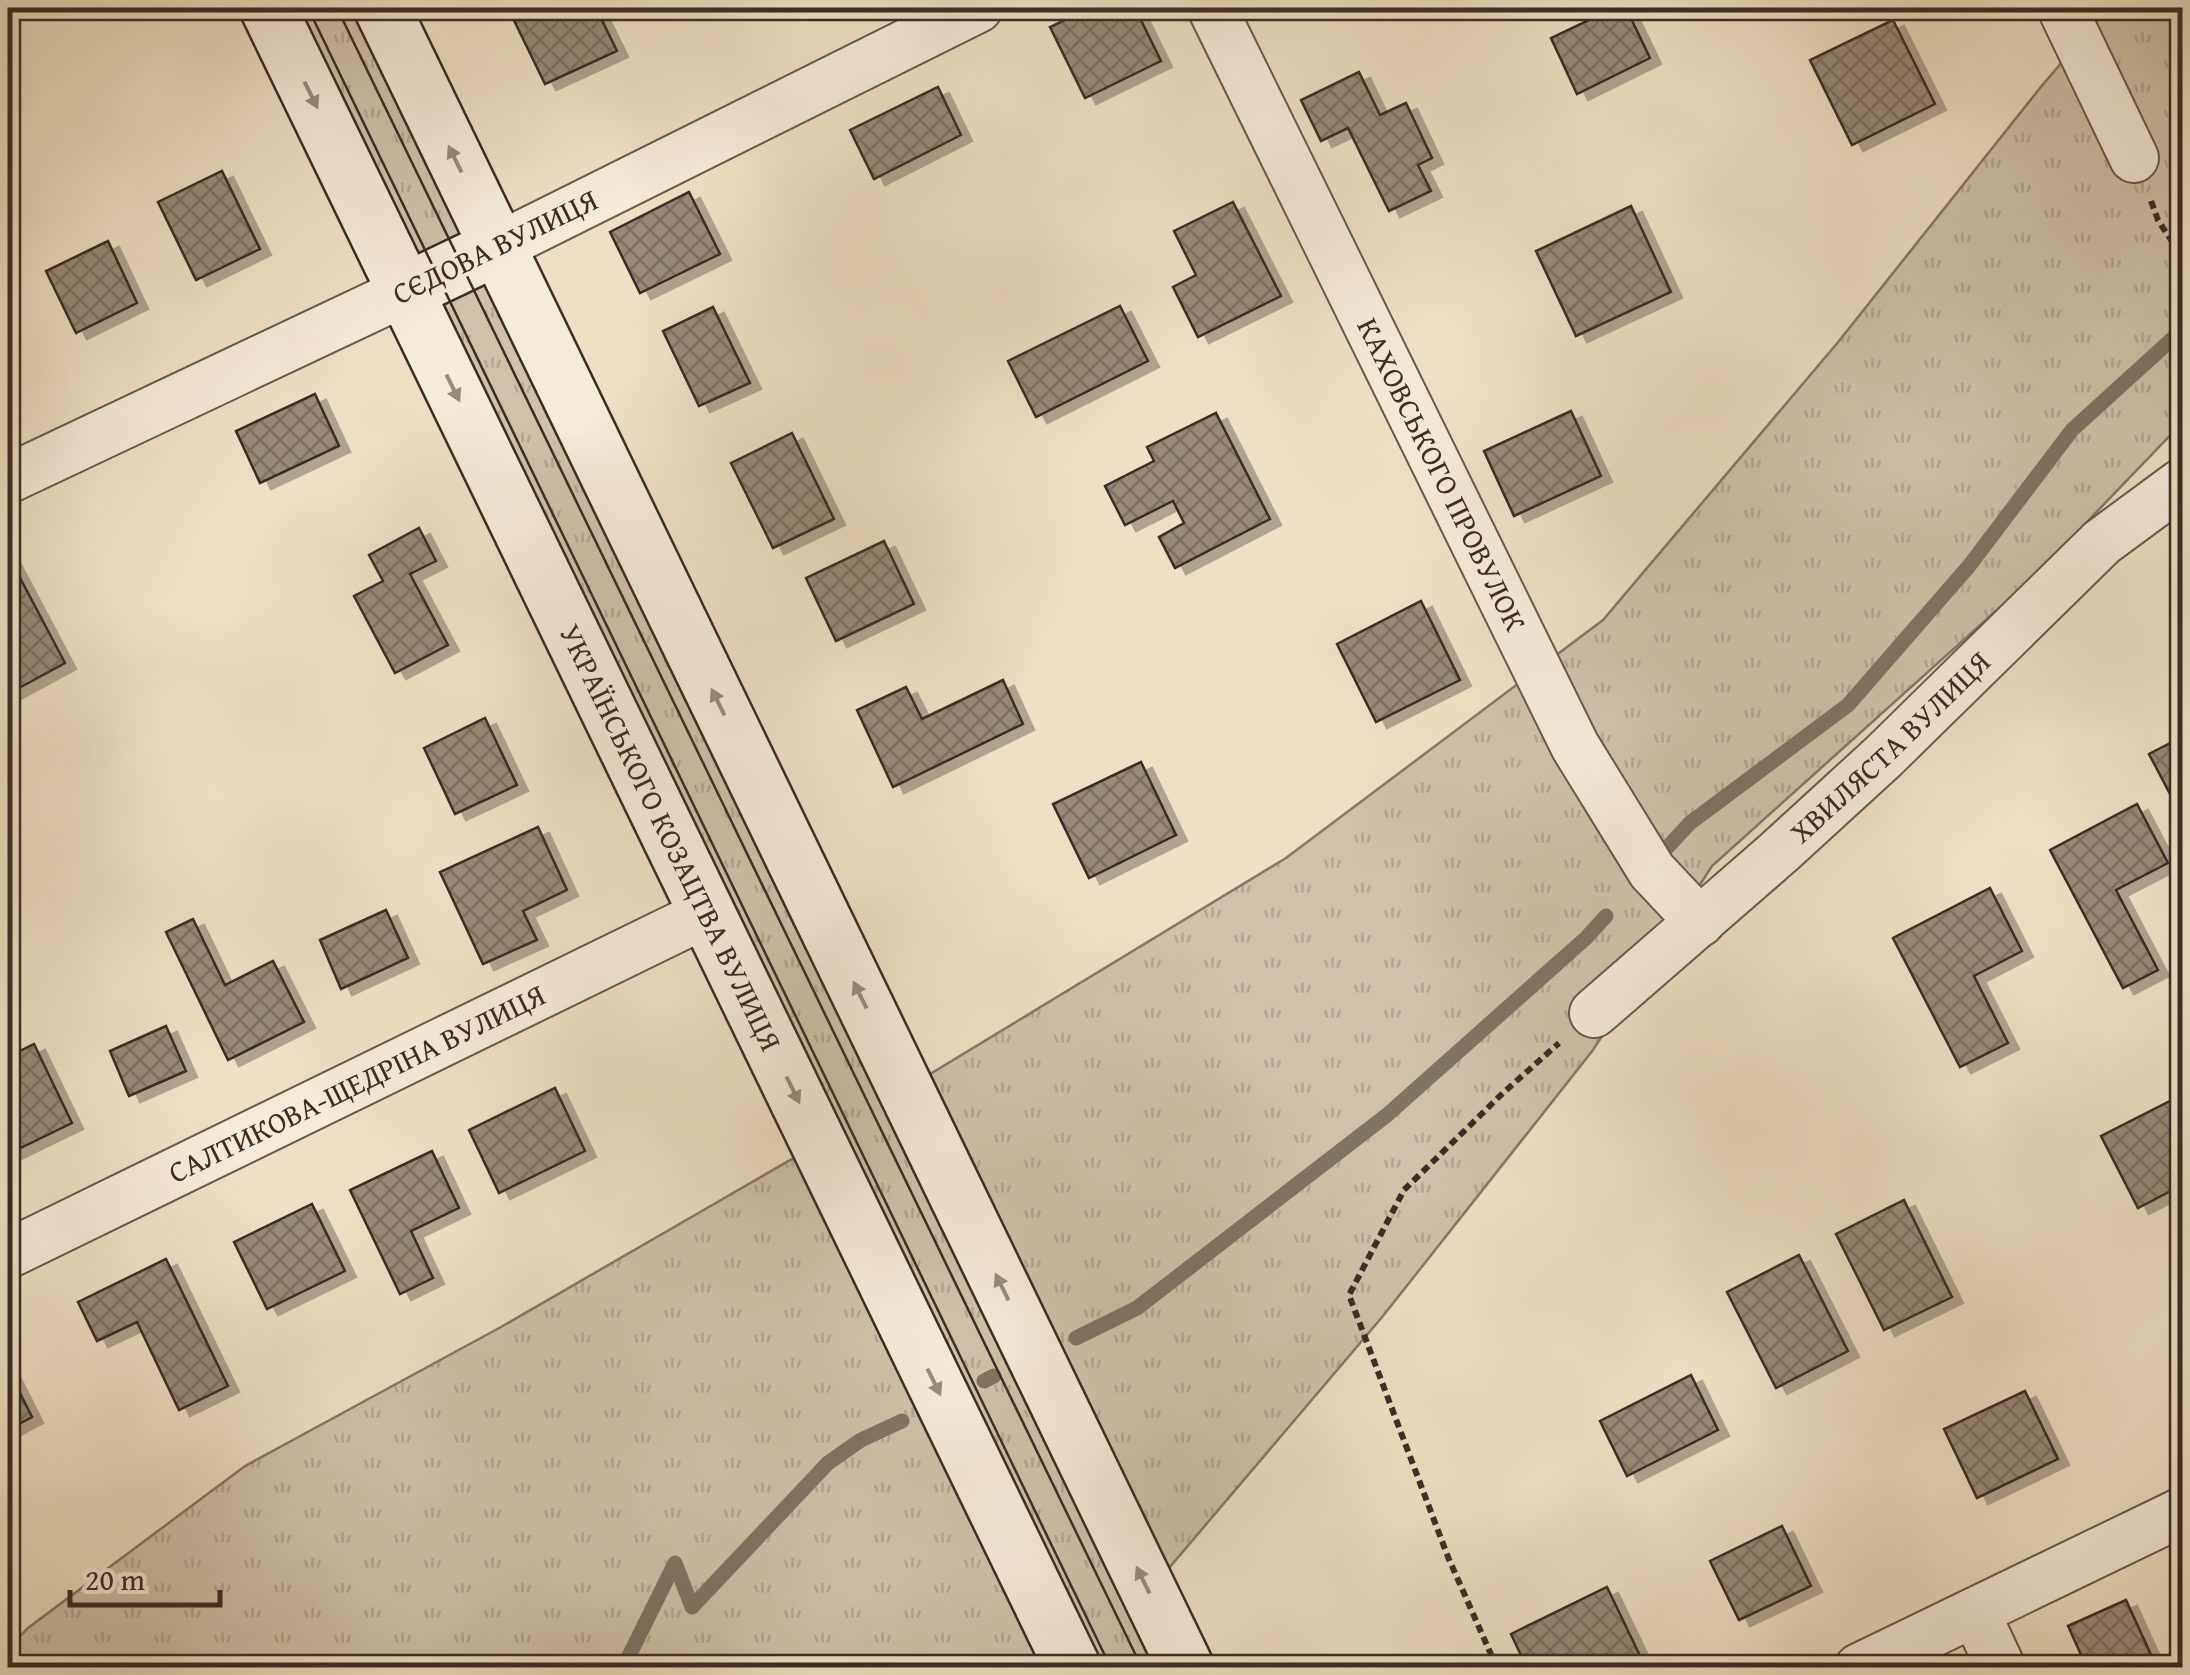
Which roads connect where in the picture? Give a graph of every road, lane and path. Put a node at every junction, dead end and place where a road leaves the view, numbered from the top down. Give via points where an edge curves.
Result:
1 (268, 8) edge
2 (382, 8) edge
3 (978, 8) edge
4 (1212, 8) edge
5 (2062, 8) edge
6 (2134, 158) joint
7 (498, 247) junction
8 (2182, 258) edge
9 (406, 292) junction
10 (8, 479) edge
11 (2182, 483) edge
12 (707, 912) junction
13 (1700, 922) junction
14 (1594, 1012) joint
15 (8, 1254) edge
16 (2182, 1512) edge
17 (1975, 1612) junction
18 (1073, 1668) edge
19 (1186, 1668) edge
20 (1497, 1668) edge
21 (1859, 1668) edge
22 (2002, 1668) edge

1 -> 9 street, УКРАЇНСЬКОГО КОЗАЦТВА ВУЛИЦЯ
7 -> 2 street
3 - 7 street, СЄДОВА ВУЛИЦЯ
4 - 13 street, КАХОВСЬКОГО ПРОВУЛОК via 1575,746 1652,871
5 - 6 street
6 - 8 path via 2158,220
7 - 9 street, СЄДОВА ВУЛИЦЯ
19 -> 7 street
9 - 10 street, СЄДОВА ВУЛИЦЯ
9 -> 12 street, УКРАЇНСЬКОГО КОЗАЦТВА ВУЛИЦЯ
11 - 13 street, ХВИЛЯСТА ВУЛИЦЯ via 2102,542 1884,756
12 - 15 street, САЛТИКОВА-ЩЕДРІНА ВУЛИЦЯ
12 -> 18 street, УКРАЇНСЬКОГО КОЗАЦТВА ВУЛИЦЯ
13 - 14 street, ХВИЛЯСТА ВУЛИЦЯ
14 - 20 path via 1404,1190 1348,1294
16 - 17 street
17 - 21 street
17 - 22 street

